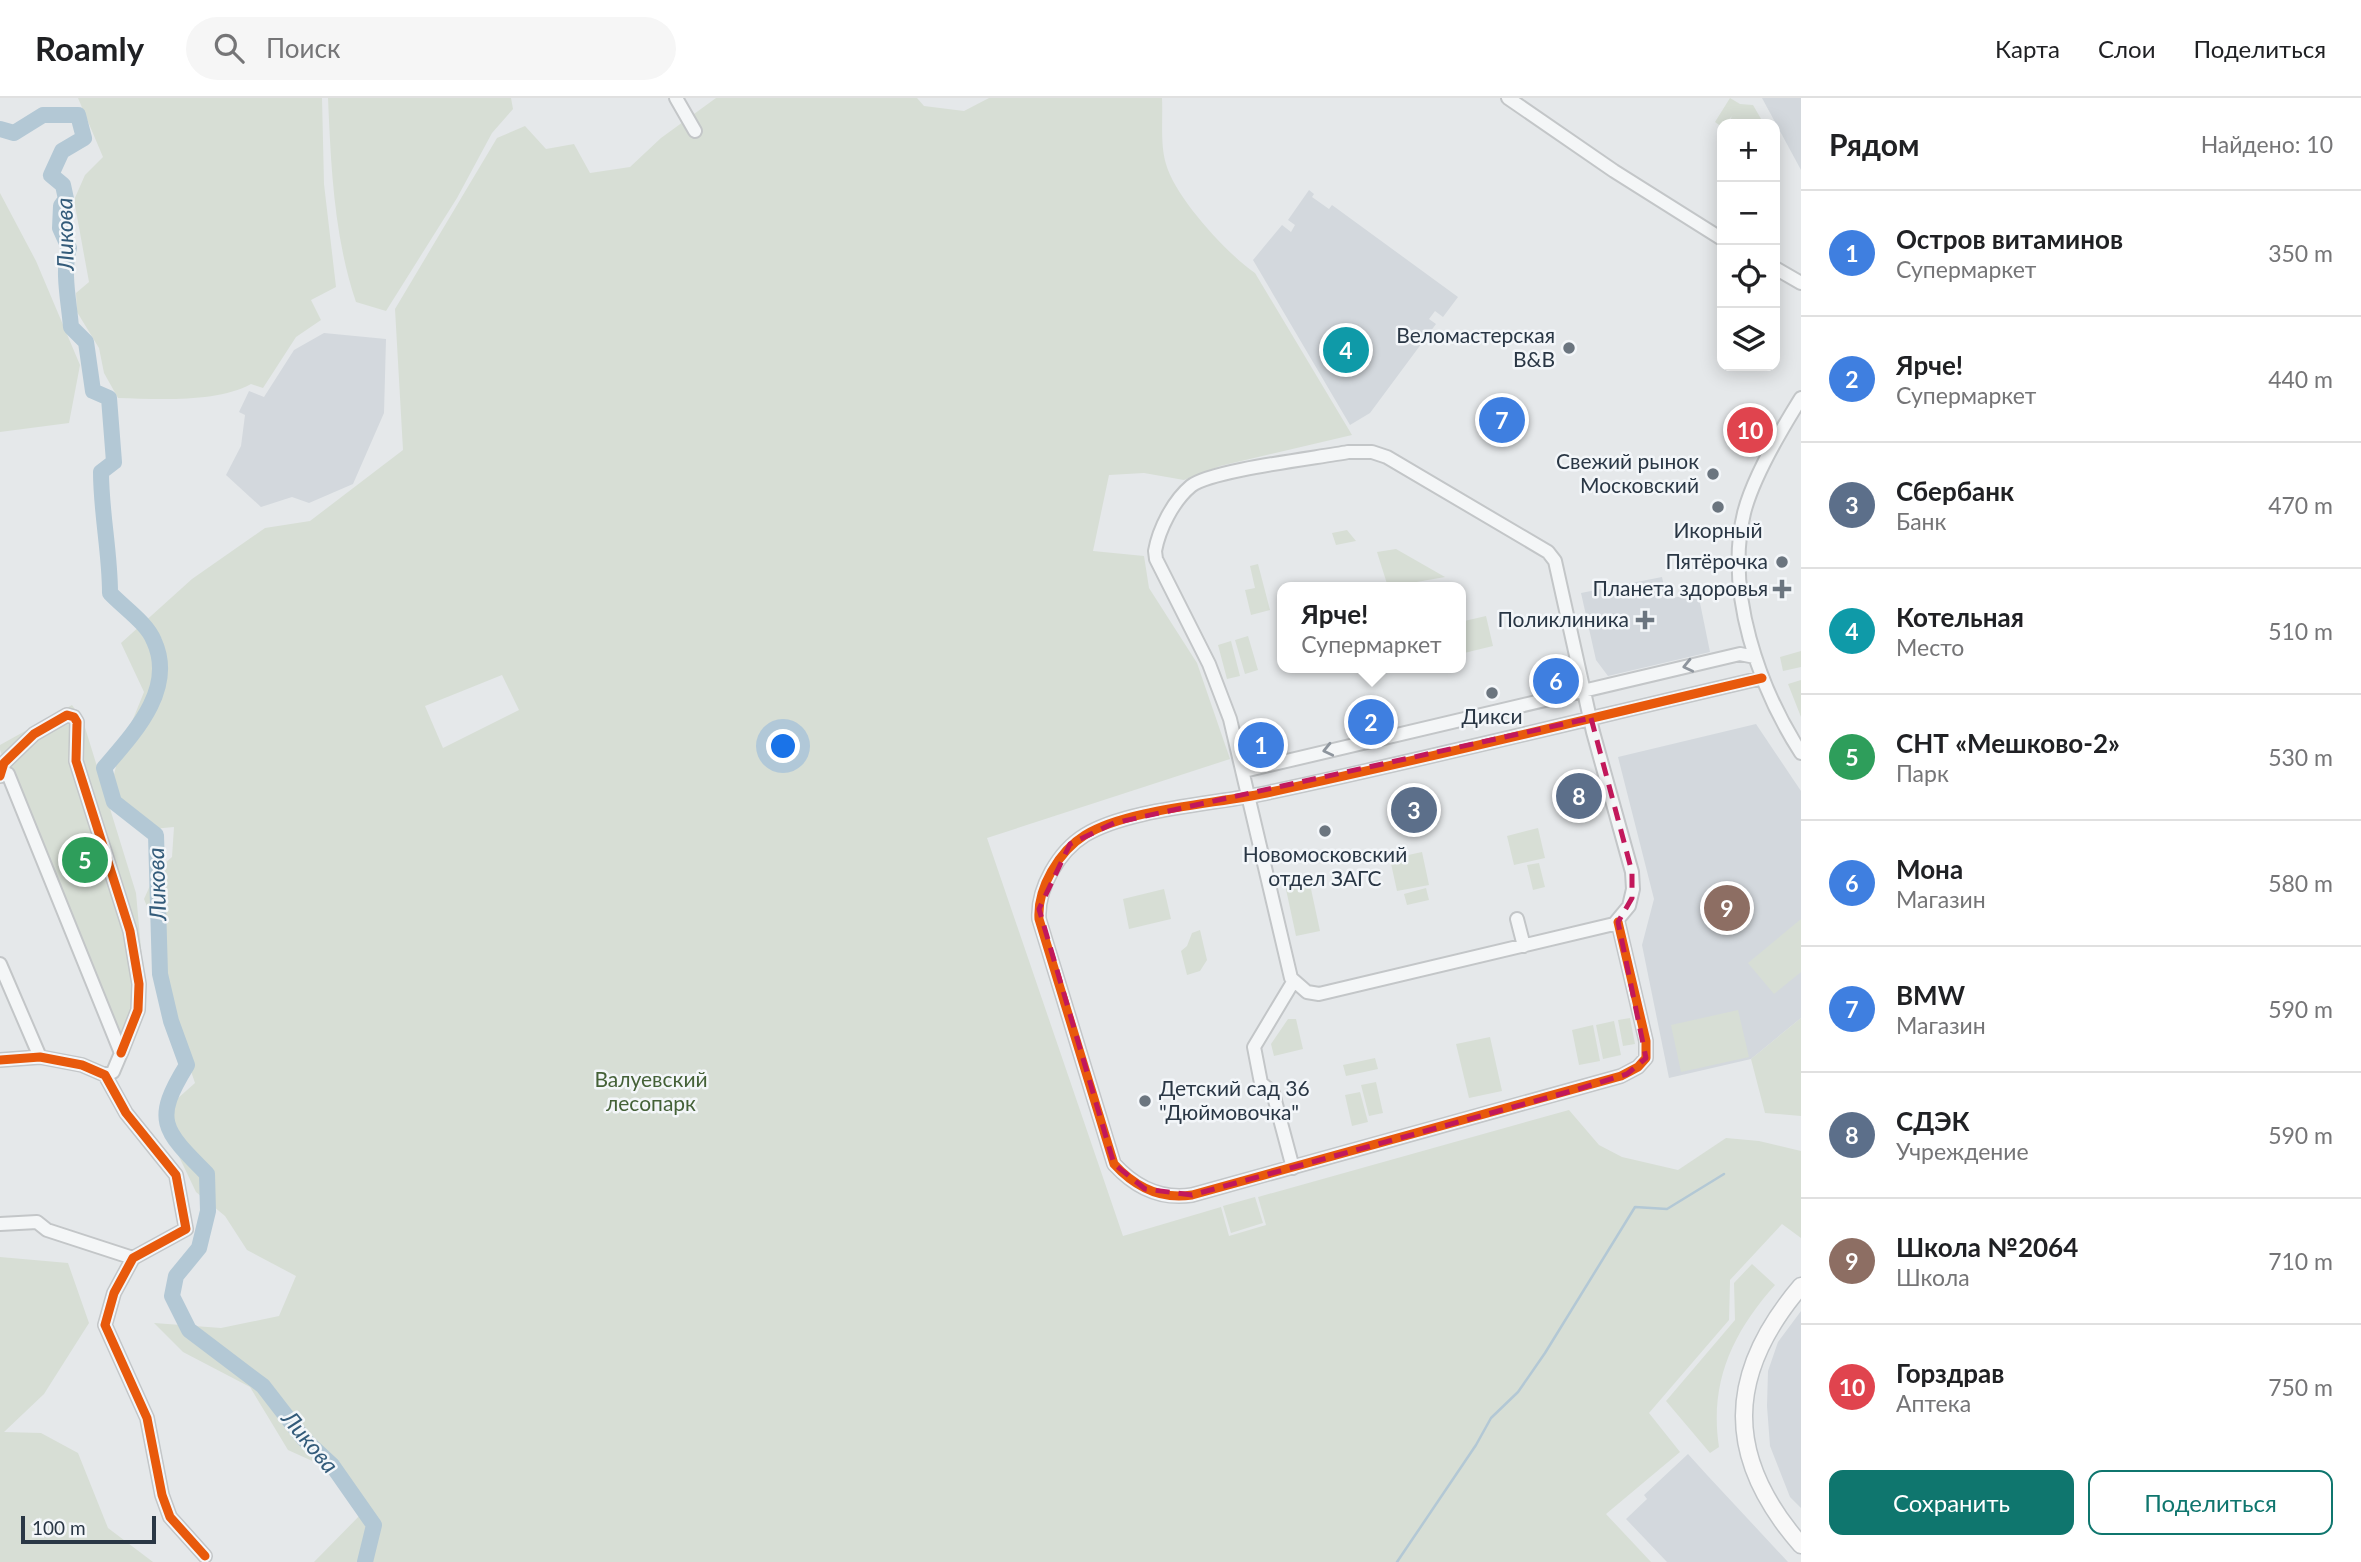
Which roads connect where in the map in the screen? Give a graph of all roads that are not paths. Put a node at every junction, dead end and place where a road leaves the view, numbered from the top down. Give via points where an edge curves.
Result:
1 (676, 98) edge
2 (1508, 98) edge
3 (695, 131) dead end
4 (1717, 236) edge
5 (1780, 271) edge
6 (1801, 283) edge
7 (1801, 398) edge
8 (1755, 657) junction
9 (1762, 678) junction
10 (1584, 691) junction
11 (1591, 718) junction
12 (1801, 753) edge
13 (1244, 771) junction
14 (1, 774) edge
15 (1250, 796) junction
16 (1517, 919) dead end
17 (1618, 922) junction
18 (1524, 946) junction
19 (0, 964) edge
20 (1293, 982) junction
21 (121, 1053) junction
22 (40, 1057) junction
23 (0, 1059) edge
24 (105, 1075) junction
25 (1293, 1168) junction
26 (0, 1224) edge
27 (132, 1258) junction
28 (1801, 1286) edge
29 (1801, 1545) edge
30 (205, 1556) dead end

1 - 3 street
2 - 4 street
5 - 6 street
7 - 8 street via 1750,495 1743,523 1740,571
8 - 9 street
8 -> 10 street via 1740,654
9 - 11 street
9 - 12 street
10 - 11 street
10 -> 13 street
10 - 13 street via 1555,561 1548,552 1400,464 1362,451 1215,477 1191,486 1175,505 1157,544 1156,559 1209,664
11 - 15 street
11 - 17 street via 1633,883 1629,906
13 - 15 street
14 - 21 street via 8,774
14 - 21 street via 4,763 34,734 67,715 74,717 76,761 130,931 139,984 138,1010
15 - 20 street
15 - 25 street via 1177,808 1088,833 1070,845 1051,869 1040,919 1114,1164 1145,1189 1173,1196
16 - 18 street
17 - 18 street
17 - 25 street via 1646,1041 1646,1058 1638,1067 1575,1090
18 - 20 street via 1326,994 1307,992
19 - 22 street
20 - 25 street via 1254,1047 1261,1083 1273,1093
21 - 24 street via 113,1072
22 - 23 street
22 - 24 street
24 - 27 street via 126,1113 176,1175 184,1204 186,1229
26 - 27 street via 37,1222 47,1230
27 - 30 street via 114,1293 105,1325 147,1418 170,1517
28 - 29 main road via 1766,1331 1754,1357 1744,1413 1745,1439 1757,1479

